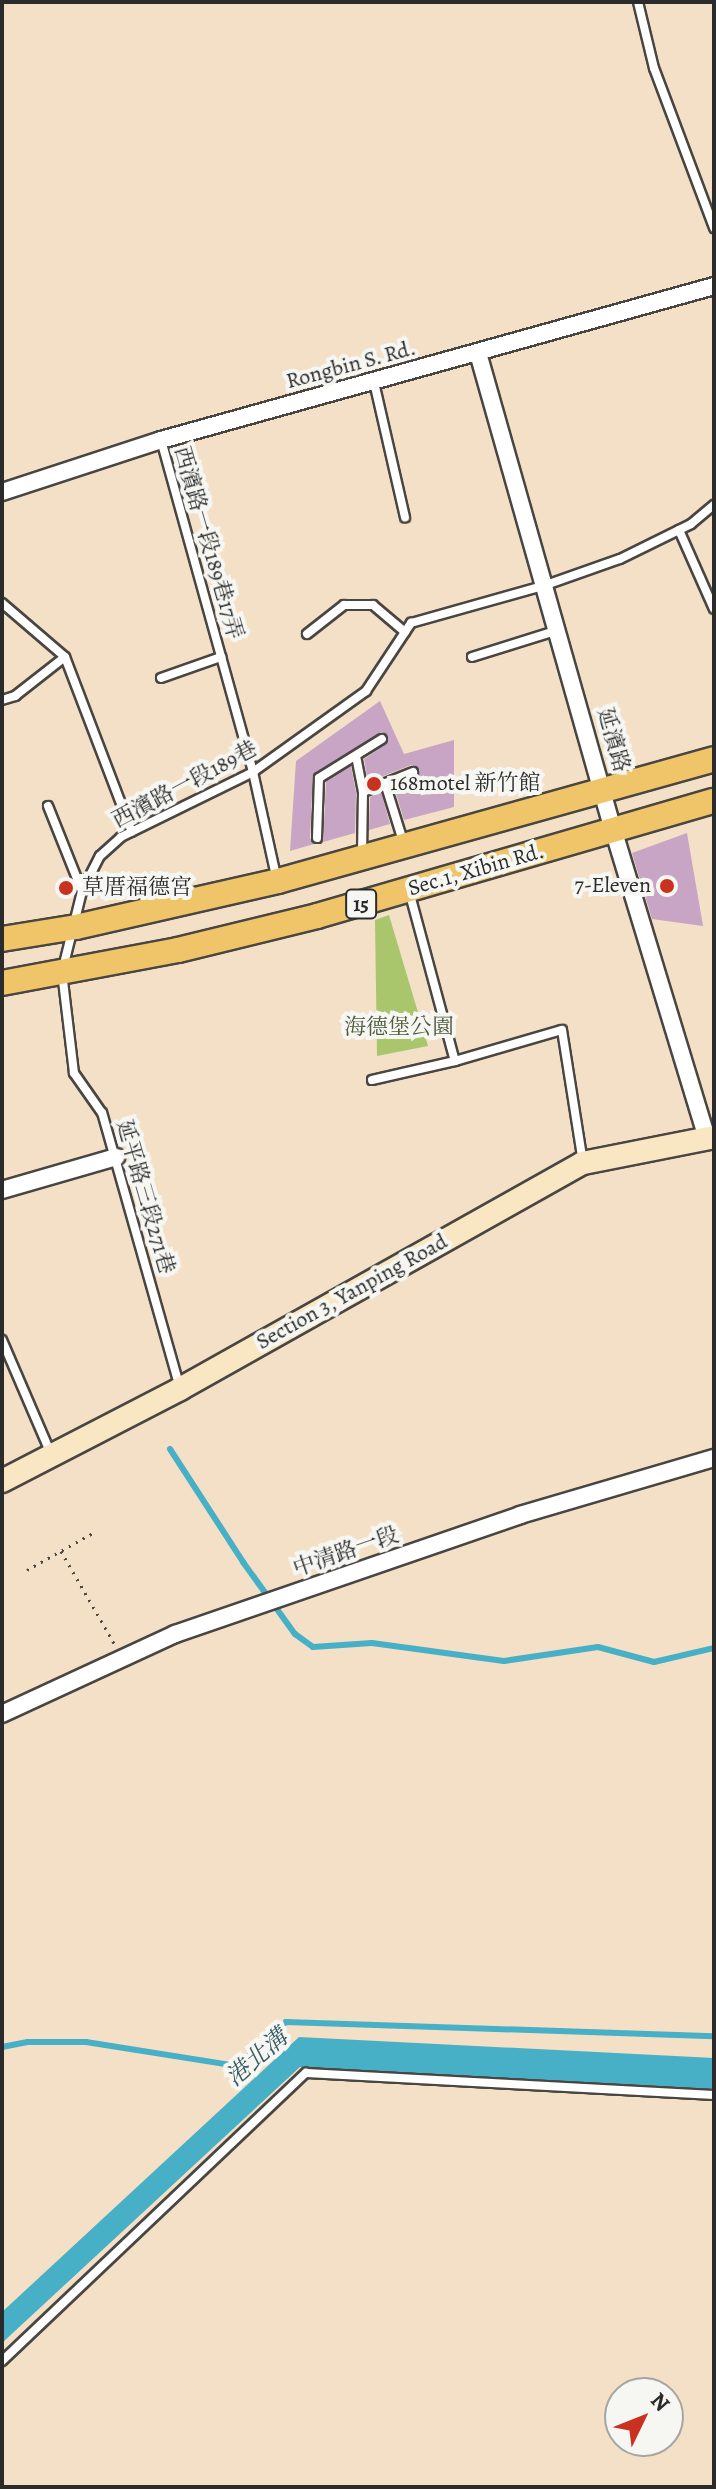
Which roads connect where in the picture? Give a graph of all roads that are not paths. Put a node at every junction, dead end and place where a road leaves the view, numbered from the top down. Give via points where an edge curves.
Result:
1 (638, 2) edge
2 (714, 228) edge
3 (714, 286) edge
4 (478, 353) junction
5 (374, 382) junction
6 (161, 440) junction
7 (2, 492) edge
8 (714, 505) edge
9 (405, 517) dead end
10 (679, 530) junction
11 (546, 585) junction
12 (2, 603) edge
13 (714, 609) edge
14 (559, 629) junction
15 (405, 632) junction
16 (307, 634) dead end
17 (65, 657) junction
18 (221, 657) junction
19 (472, 657) dead end
20 (161, 678) dead end
21 (2, 700) edge
22 (382, 739) dead end
23 (356, 756) junction
24 (714, 759) edge
25 (253, 772) junction
26 (413, 772) dead end
27 (385, 783) junction
28 (605, 790) junction
29 (363, 792) junction
30 (714, 801) edge
31 (48, 806) dead end
32 (613, 829) junction
33 (132, 832) junction
34 (317, 838) dead end
35 (405, 846) junction
36 (362, 858) junction
37 (278, 881) junction
38 (408, 890) junction
39 (82, 891) junction
40 (76, 927) junction
41 (2, 939) edge
42 (62, 972) junction
43 (2, 983) edge
44 (455, 1061) junction
45 (372, 1080) dead end
46 (710, 1138) edge
47 (116, 1157) junction
48 (583, 1163) junction
49 (2, 1190) edge
50 (2, 1340) edge
51 (180, 1389) junction
52 (51, 1456) junction
53 (714, 1458) edge
54 (2, 1481) edge
55 (2, 1714) edge
56 (714, 2095) edge
57 (2, 2361) edge

1 - 2 lane via 654,68
3 - 4 street, Rongbin S. Rd.
4 - 5 street, Rongbin S. Rd.
4 - 11 street, 延濱路
5 - 6 street, Rongbin S. Rd.
5 - 9 lane
6 - 7 street, Rongbin S. Rd.
6 - 18 lane, 西濱路一段189巷17弄
8 - 10 lane
10 - 11 lane via 620,559
10 - 13 lane
11 - 14 street, 延濱路
11 - 15 lane via 411,623
12 - 17 lane
14 - 19 lane
14 - 28 street, 延濱路
15 - 16 lane via 373,605 344,605
15 - 25 lane, 西濱路一段189巷 via 366,691
17 - 21 lane via 15,696
17 - 33 lane
18 - 20 lane, 西濱路一段189巷17弄
18 - 25 lane, 西濱路一段189巷17弄
22 - 23 lane
23 - 29 lane
23 - 34 lane via 319,778
24 - 28 main road, Sec.1, Xibin Rd. / 15
25 - 33 lane, 西濱路一段189巷
25 - 37 lane, 西濱路一段189巷17弄
26 - 27 lane
27 - 29 lane
27 - 35 lane
28 - 32 street, 延濱路
28 - 35 main road, Sec.1, Xibin Rd. / 15
29 - 36 lane
30 - 32 main road, Sec.1, Xibin Rd. / 15
31 - 39 lane
32 - 38 main road, Sec.1, Xibin Rd. / 15
32 - 46 street, 延濱路
33 - 39 lane, 西濱路一段189巷 via 100,856
35 - 36 main road, Sec.1, Xibin Rd. / 15
36 - 37 main road, Sec.1, Xibin Rd. / 15
37 - 40 main road, Sec.1, Xibin Rd. / 15
38 - 42 main road, Sec.1, Xibin Rd. / 15 via 178,950
38 - 44 lane
39 - 40 lane, 西濱路一段189巷
40 - 41 main road, Sec.1, Xibin Rd. / 15
40 - 42 lane, 延平路三段271巷
42 - 43 main road, Sec.1, Xibin Rd. / 15
42 - 47 lane, 延平路三段271巷 via 74,1073 102,1113
44 - 45 lane
44 - 48 lane via 562,1030
46 - 48 street, Section 3, Yanping Road
47 - 49 street
47 - 51 lane, 延平路三段271巷
48 - 51 street, Section 3, Yanping Road
50 - 52 lane
51 - 52 street, Section 3, Yanping Road
52 - 54 street, Section 3, Yanping Road
53 - 55 street, 中清路一段 via 520,1515 175,1634
56 - 57 lane via 306,2073

